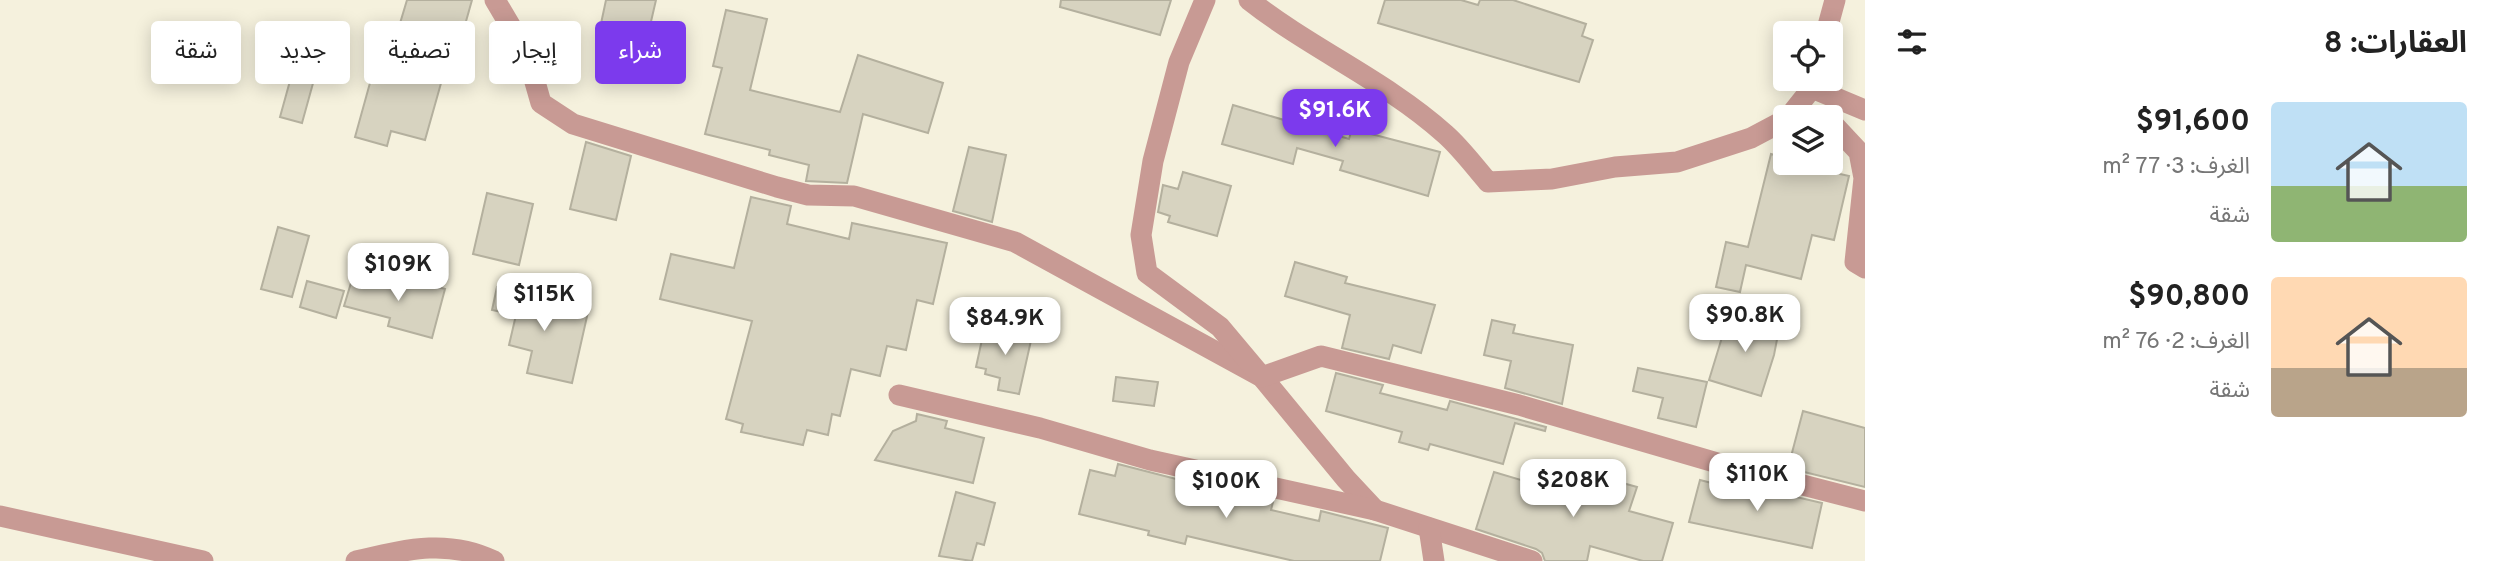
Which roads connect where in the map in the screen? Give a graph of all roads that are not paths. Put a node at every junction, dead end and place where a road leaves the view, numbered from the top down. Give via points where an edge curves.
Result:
1 (495, 0) edge
2 (1205, 0) edge
3 (1249, 0) edge
4 (1835, 0) edge
5 (1829, 21) edge
6 (1828, 91) edge
7 (1865, 110) edge
8 (1773, 126) edge
9 (1843, 134) edge
10 (1865, 268) edge
11 (1262, 377) junction
12 (900, 395) dead end
13 (1865, 501) edge
14 (1375, 510) junction
15 (0, 516) edge
16 (1429, 528) junction
17 (203, 561) edge
18 (356, 561) edge
19 (494, 561) edge
20 (1434, 561) edge
21 (1532, 561) edge

1 - 11 street via 527,54 541,103 573,124 777,187 808,195 855,196 1016,242
2 - 11 street via 1179,62 1153,161 1140,235 1147,273 1220,327
3 - 8 street via 1446,134 1488,182 1552,179 1678,162 1751,138
4 - 5 street
6 - 7 street
9 - 10 street via 1859,152 1864,177 1855,262
11 - 13 street via 1321,356 1519,405
11 - 14 street
12 - 14 street via 1150,460
14 - 16 street
15 - 17 street
16 - 20 street
16 - 21 street
18 - 19 street via 424,546 457,547

